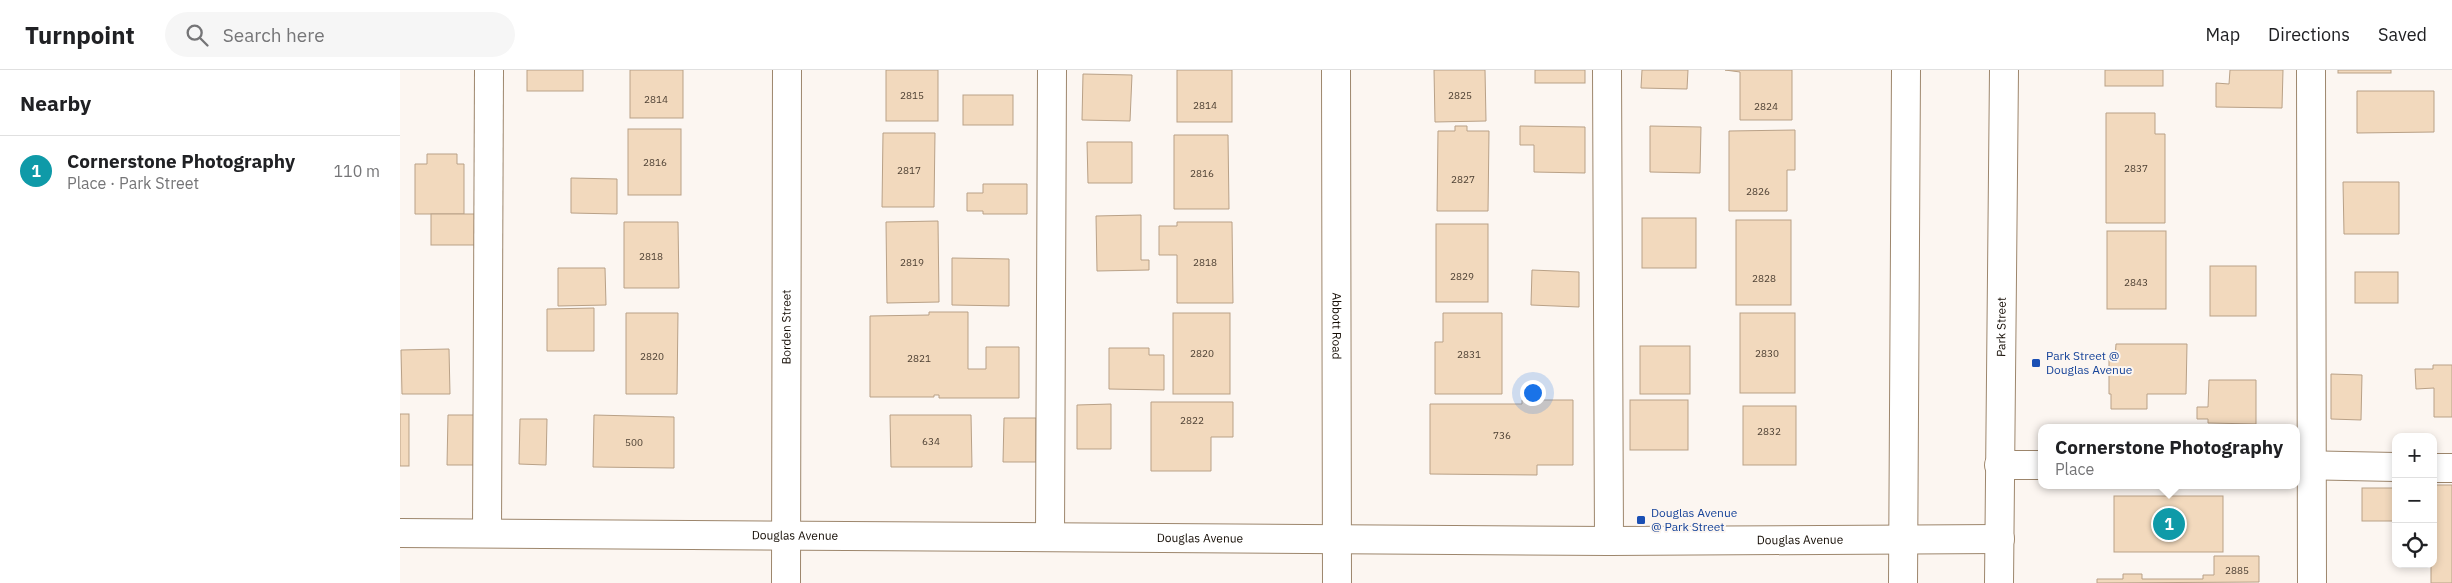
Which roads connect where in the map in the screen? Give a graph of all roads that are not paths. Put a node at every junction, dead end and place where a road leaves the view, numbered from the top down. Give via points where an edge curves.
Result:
1 (489, 70) edge
2 (787, 70) edge
3 (1052, 70) edge
4 (1336, 70) edge
5 (1607, 70) edge
6 (1906, 70) edge
7 (2004, 70) edge
8 (2311, 70) edge
9 (2304, 465) edge
10 (1999, 466) junction
11 (2038, 466) edge
12 (2392, 467) edge
13 (2437, 468) edge
14 (2452, 468) edge
15 (400, 533) edge
16 (487, 533) junction
17 (786, 535) junction
18 (1050, 536) junction
19 (1337, 539) junction
20 (1902, 539) junction
21 (2000, 539) junction
22 (1609, 541) junction
23 (786, 583) edge
24 (1336, 583) edge
25 (1902, 583) edge
26 (1999, 583) edge
27 (2312, 583) edge

1 - 16 street
2 - 17 street, Borden Street
3 - 18 street
4 - 19 street, Abbott Road
5 - 22 street
6 - 20 street
7 - 10 street, Park Street
8 - 9 street
9 - 12 street
9 - 27 street
10 - 11 street
10 - 21 street, Park Street
13 - 14 street
15 - 16 street, Douglas Avenue
16 - 17 street, Douglas Avenue
17 - 18 street, Douglas Avenue
17 - 23 street, Borden Street
18 - 19 street, Douglas Avenue
19 - 22 street, Douglas Avenue
19 - 24 street, Abbott Road
20 - 21 street, Douglas Avenue
20 - 22 street, Douglas Avenue
20 - 25 street
21 - 26 street, Park Street

